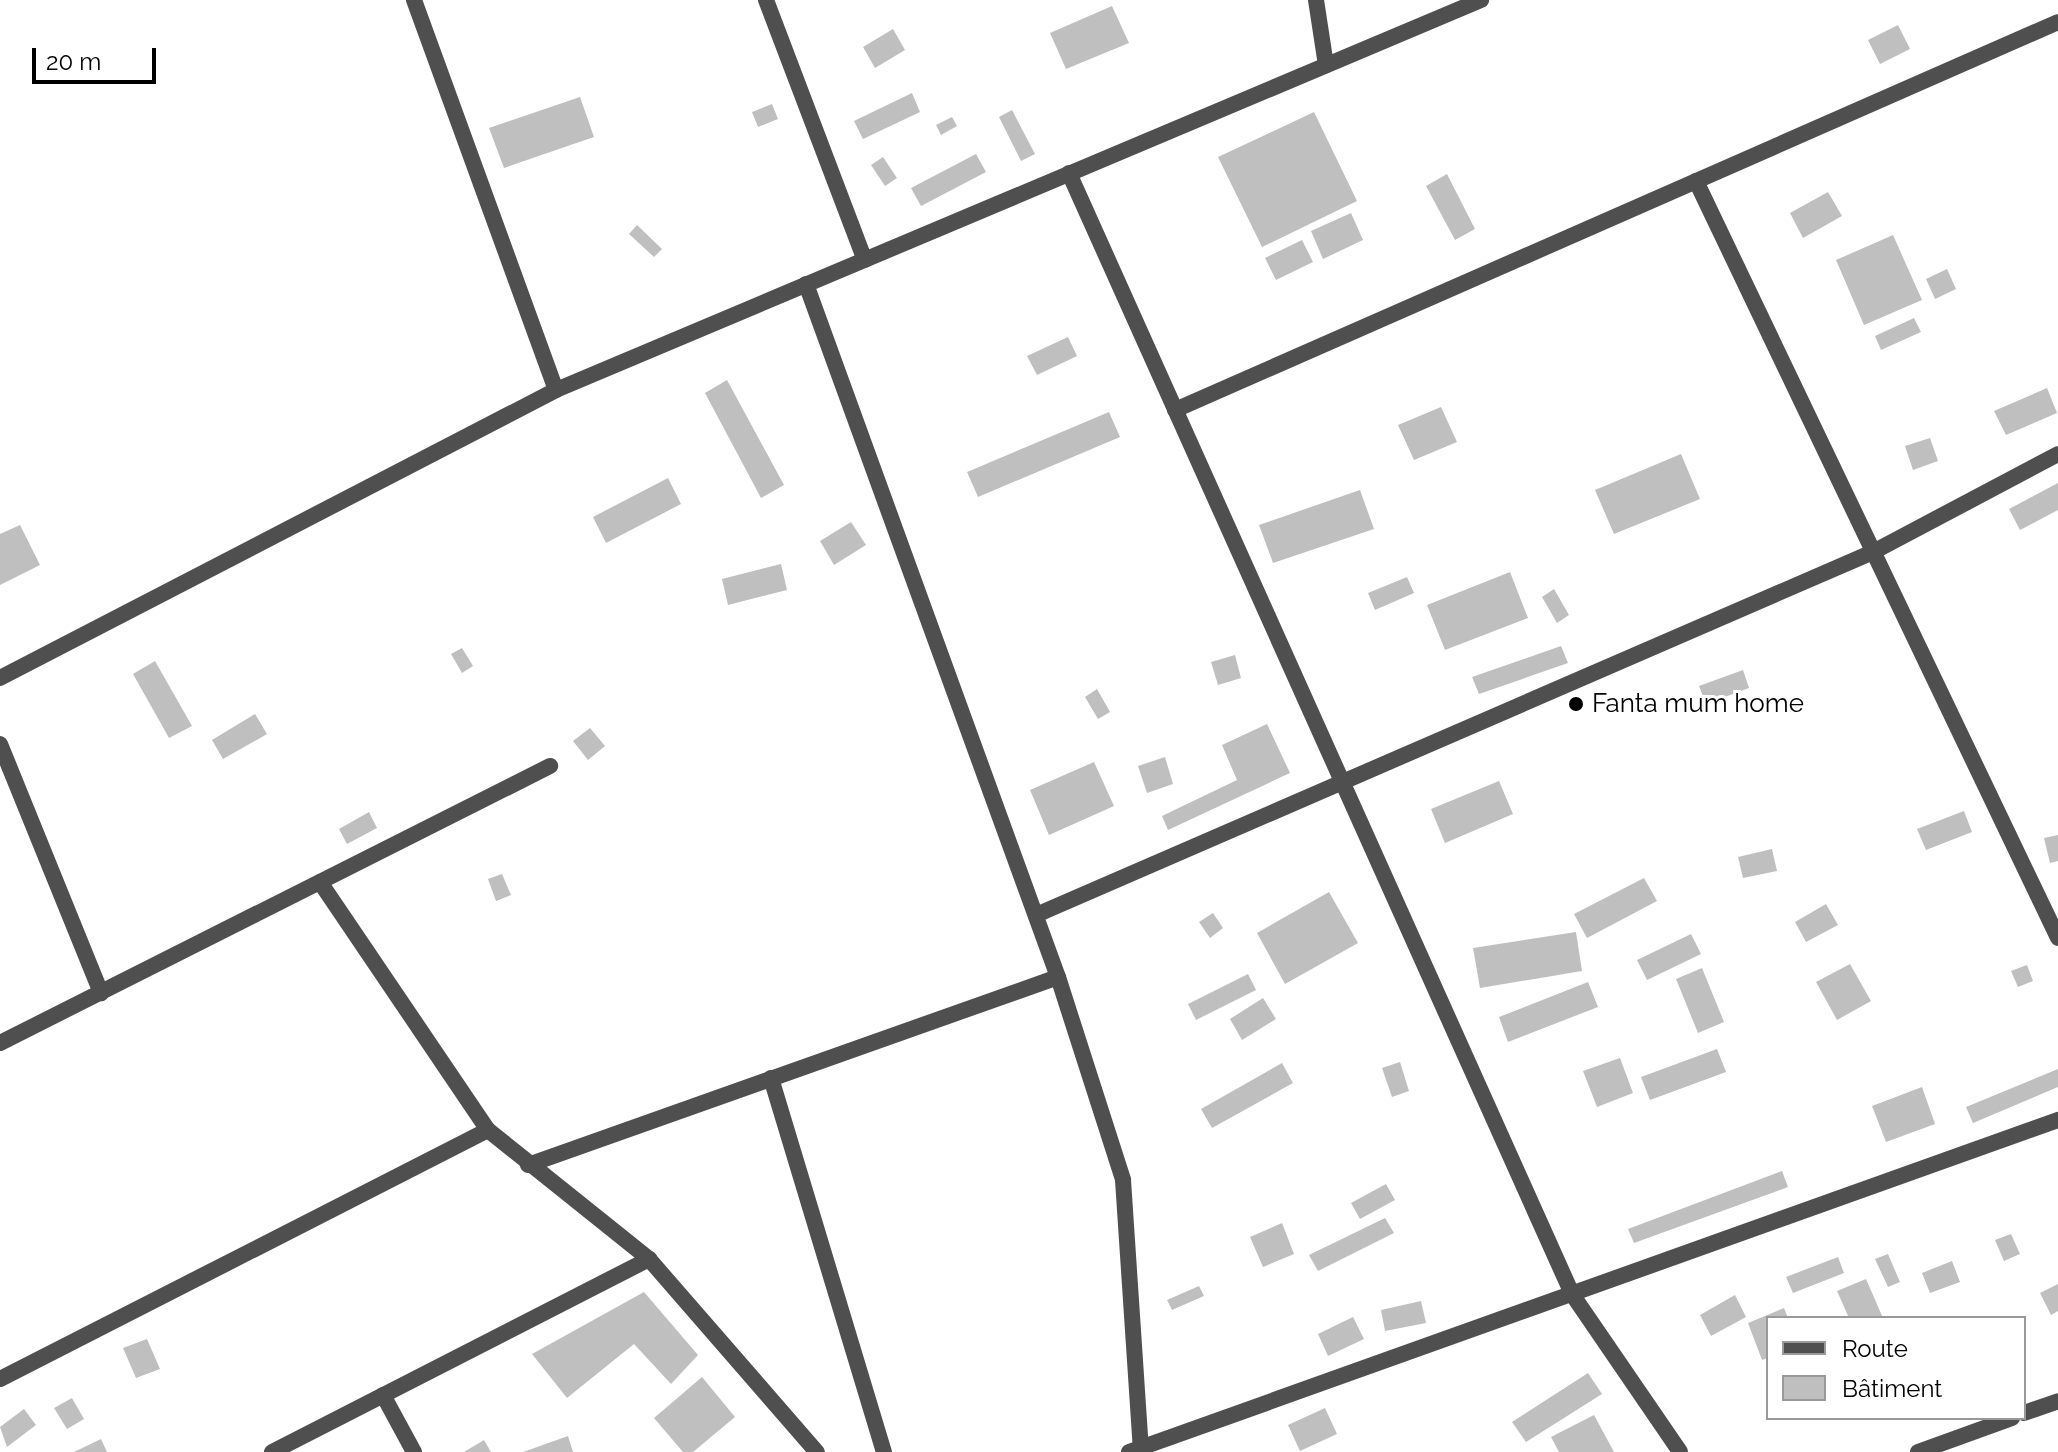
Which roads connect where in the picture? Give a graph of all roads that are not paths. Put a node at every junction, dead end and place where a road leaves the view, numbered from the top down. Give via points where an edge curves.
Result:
1 (414, 0) edge
2 (766, 0) edge
3 (1316, 0) edge
4 (1481, 0) edge
5 (2058, 22) edge
6 (1326, 65) junction
7 (1069, 173) junction
8 (1696, 181) junction
9 (865, 260) junction
10 (806, 284) junction
11 (556, 390) junction
12 (1175, 410) junction
13 (2058, 454) edge
14 (1873, 552) junction
15 (0, 678) edge
16 (0, 744) edge
17 (550, 766) dead end
18 (1342, 782) junction
19 (320, 882) junction
20 (1036, 915) junction
21 (2058, 938) edge
22 (1058, 977) junction
23 (101, 993) junction
24 (0, 1043) edge
25 (771, 1078) junction
26 (2058, 1120) edge
27 (488, 1130) junction
28 (528, 1165) junction
29 (649, 1259) junction
30 (1572, 1294) junction
31 (0, 1379) edge
32 (383, 1395) junction
33 (2058, 1401) edge
34 (2026, 1412) edge
35 (2006, 1420) edge
36 (1137, 1451) edge
37 (272, 1452) edge
38 (414, 1452) edge
39 (817, 1452) edge
40 (884, 1452) edge
41 (1680, 1452) edge
42 (1918, 1452) edge

1 - 11 street
2 - 9 street
3 - 6 street
4 - 6 street
5 - 8 street
6 - 7 street
7 - 9 street
7 - 12 street
8 - 12 street
8 - 14 street
9 - 10 street
10 - 11 street
10 - 20 street
11 - 15 street
12 - 18 street
13 - 14 street
14 - 18 street
14 - 21 street
16 - 23 street
17 - 19 street
18 - 20 street
18 - 30 street
19 - 23 street
19 - 27 street
20 - 22 street
22 - 25 street
22 - 36 street via 1123,1180
23 - 24 street
25 - 28 street
25 - 40 street
26 - 30 street
27 - 28 street
27 - 31 street
28 - 29 street
29 - 32 street
29 - 39 street
30 - 36 street
30 - 41 street
32 - 37 street
32 - 38 street
33 - 34 street
35 - 42 street

